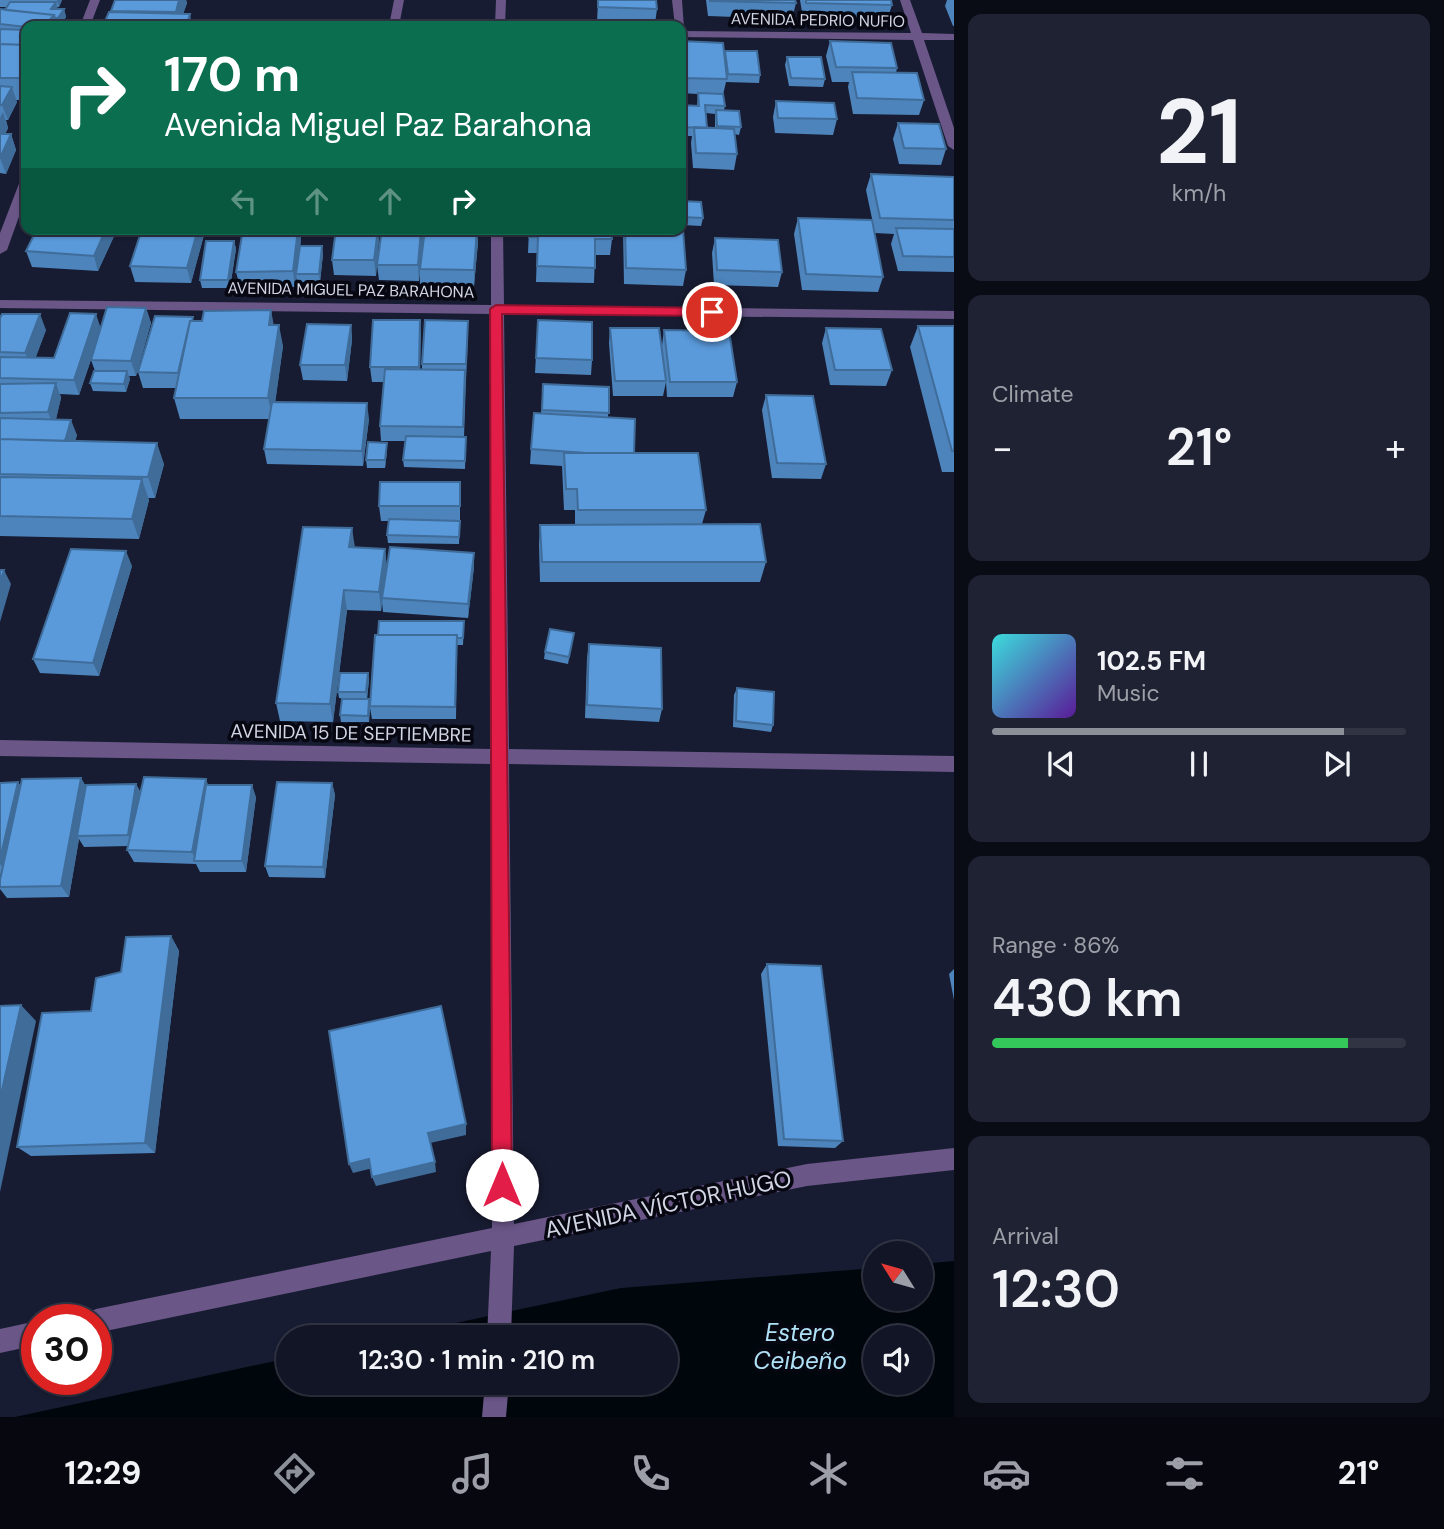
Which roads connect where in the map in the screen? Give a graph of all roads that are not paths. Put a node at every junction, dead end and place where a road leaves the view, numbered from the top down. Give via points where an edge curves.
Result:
1 (94, 0) edge
2 (399, 0) edge
3 (501, 0) edge
4 (677, 0) edge
5 (905, 0) edge
6 (87, 21) edge
7 (395, 21) edge
8 (500, 21) edge
9 (680, 21) edge
10 (686, 31) edge
11 (919, 37) junction
12 (954, 37) edge
13 (954, 146) edge
14 (21, 194) edge
15 (497, 235) edge
16 (0, 250) edge
17 (0, 304) edge
18 (496, 309) junction
19 (954, 315) edge
20 (0, 748) edge
21 (499, 756) junction
22 (954, 764) edge
23 (954, 1159) edge
24 (503, 1238) junction
25 (112, 1318) edge
26 (500, 1325) edge
27 (21, 1337) edge
28 (0, 1341) edge
29 (495, 1395) edge
30 (494, 1417) edge

1 - 6 street
2 - 7 street
3 - 8 street
4 - 9 street
5 - 11 street
10 - 11 street, AVENIDA PEDRIO NUFIO
11 - 12 street, AVENIDA PEDRIO NUFIO
11 - 13 street
14 - 16 street
15 - 18 street
17 - 18 street, AVENIDA MIGUEL PAZ BARAHONA
18 - 19 street, AVENIDA MIGUEL PAZ BARAHONA
18 - 21 street
20 - 21 street, AVENIDA 15 DE SEPTIEMBRE
21 - 22 street, AVENIDA 15 DE SEPTIEMBRE
21 - 24 street
23 - 24 street, AVENIDA VÍCTOR HUGO via 807,1175
24 - 25 street, AVENIDA VÍCTOR HUGO
24 - 26 street
27 - 28 street
29 - 30 street

